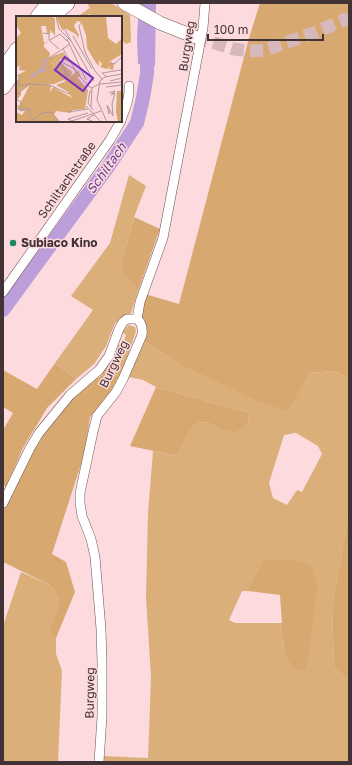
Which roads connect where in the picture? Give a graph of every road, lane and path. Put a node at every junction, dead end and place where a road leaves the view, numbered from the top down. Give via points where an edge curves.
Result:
1 (49, 3) edge
2 (67, 3) edge
3 (205, 3) edge
4 (128, 5) edge
5 (39, 16) edge
6 (53, 16) edge
7 (195, 38) tunnel mouth
8 (16, 51) edge
9 (16, 68) edge
10 (3, 70) edge
11 (129, 86) dead end
12 (3, 87) edge
13 (122, 118) edge
14 (120, 122) edge
15 (3, 292) edge
16 (137, 319) junction
17 (3, 503) edge
18 (99, 762) edge

1 - 5 main road
2 - 6 main road
3 - 16 street, Burgweg via 203,28 163,238 140,302
4 - 7 main road via 172,29
8 - 10 main road
9 - 12 main road
11 - 13 street, Schiltachstraße via 127,105
14 - 15 street, Schiltachstraße
16 - 17 street via 127,319 123,322 109,356 99,370 70,395 39,433
16 - 18 street, Burgweg via 142,325 142,335 116,392 97,416 80,493 82,516 95,557 101,629 102,716

